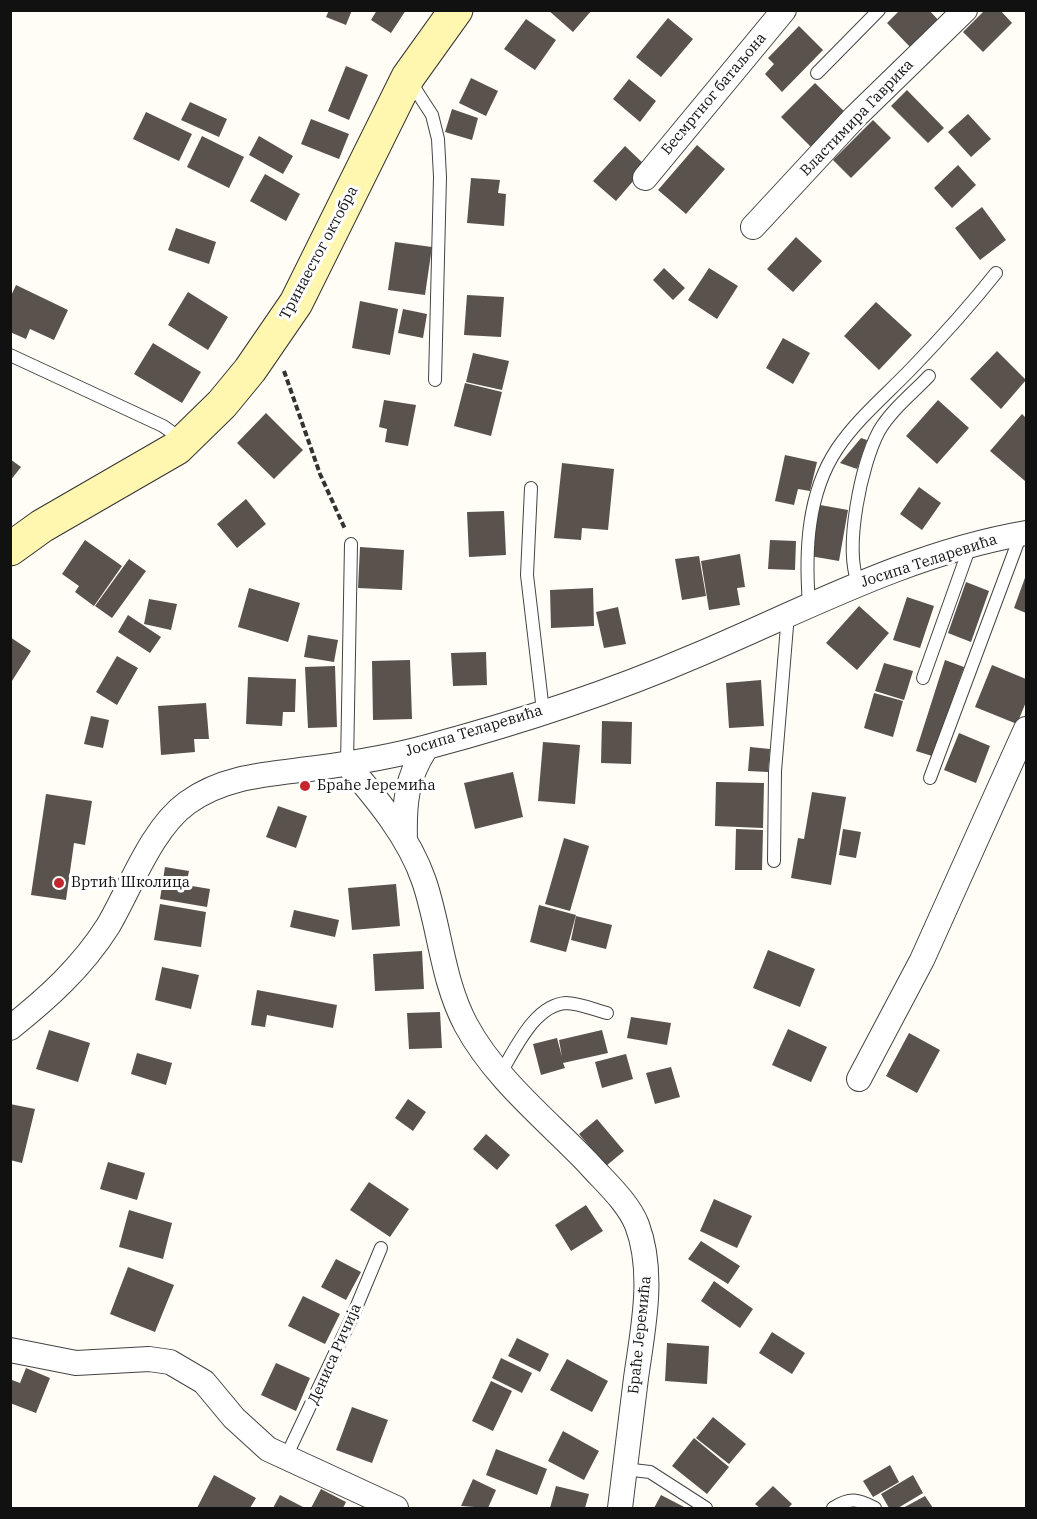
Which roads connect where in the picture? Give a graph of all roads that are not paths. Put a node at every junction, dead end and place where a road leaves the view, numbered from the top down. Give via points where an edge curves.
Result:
1 (456, 10) edge
2 (784, 10) edge
3 (879, 10) edge
4 (965, 10) edge
5 (817, 73) dead end
6 (408, 78) junction
7 (645, 178) dead end
8 (753, 227) dead end
9 (996, 273) dead end
10 (10, 355) edge
11 (929, 376) dead end
12 (435, 380) dead end
13 (185, 442) junction
14 (531, 489) dead end
15 (1024, 533) edge
16 (351, 544) road end
17 (970, 546) junction
18 (10, 549) edge
19 (858, 583) junction
20 (799, 608) junction
21 (923, 678) dead end
22 (543, 711) junction
23 (1026, 729) edge
24 (426, 748) junction
25 (347, 764) junction
26 (930, 778) dead end
27 (405, 840) junction
28 (774, 861) dead end
29 (607, 1013) dead end
30 (10, 1028) edge
31 (500, 1074) junction
32 (859, 1078) dead end
33 (381, 1248) dead end
34 (10, 1350) edge
35 (285, 1459) junction
36 (624, 1469) junction
37 (396, 1509) edge
38 (620, 1509) edge
39 (706, 1509) edge
40 (833, 1509) edge
41 (875, 1509) edge

1 - 6 street, Тринаестог октобра
2 - 7 street, Бесмртног батаљона
3 - 5 lane
4 - 8 street, Властимира Гаврика via 855,117
6 - 12 lane via 432,115 438,139
6 - 13 street, Тринаестог октобра via 296,303 222,404
9 - 20 lane via 952,327 859,422 836,451 815,502
10 - 13 lane via 163,426
11 - 19 lane via 880,430 873,447 851,538
13 - 18 street, Тринаестог октобра
14 - 22 lane via 527,575
15 - 17 street, Јосипа Теларевића
15 - 26 lane
16 - 25 lane
17 - 19 street, Јосипа Теларевића
17 - 21 lane
19 - 20 street, Јосипа Теларевића
20 - 22 street, Јосипа Теларевића via 697,656
20 - 28 lane via 775,771
22 - 24 street, Јосипа Теларевића
23 - 32 street via 922,960
24 - 25 street, Јосипа Теларевића
24 - 27 street, Браће Јеремића via 416,763 406,793
25 - 27 street, Браће Јеремића
25 - 30 street, Јосипа Теларевића via 225,782 184,805 158,835 108,926 80,965
27 - 31 street, Браће Јеремића via 424,882 444,966 465,1024
29 - 31 lane via 567,1003 554,1006 529,1028
31 - 36 street, Браће Јеремића via 590,1166 625,1206 636,1225 647,1273
33 - 35 lane, Дениса Ричија
34 - 35 street via 76,1363 149,1359 170,1362 204,1382 234,1418
35 - 37 street
36 - 38 street, Браће Јеремића
36 - 39 lane via 650,1472
40 - 41 lane via 845,1500 858,1499

